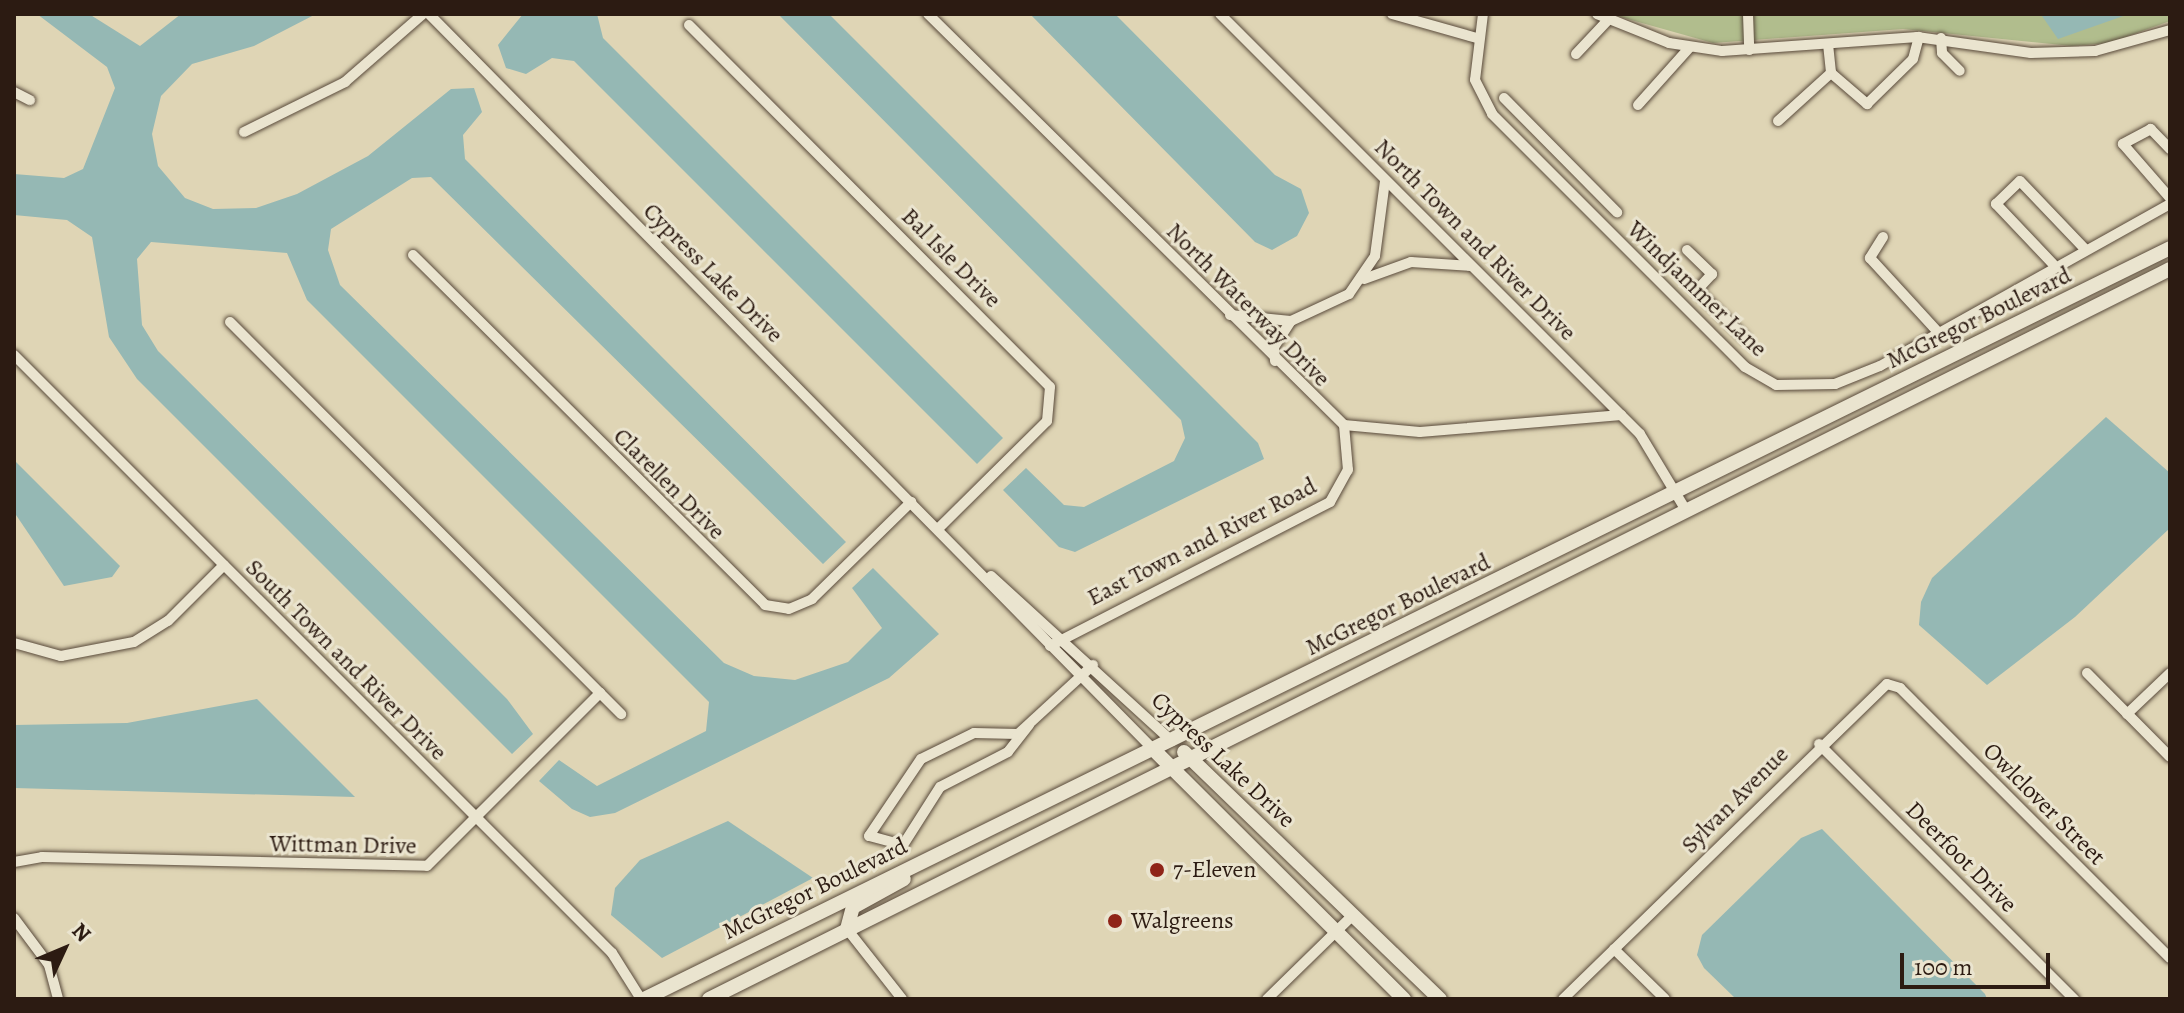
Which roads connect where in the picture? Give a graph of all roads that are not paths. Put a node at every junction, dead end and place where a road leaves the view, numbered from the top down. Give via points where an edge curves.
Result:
1 (423, 14) edge
2 (429, 14) edge
3 (928, 14) edge
4 (1220, 14) edge
5 (1392, 14) edge
6 (1483, 14) edge
7 (1597, 14) edge
8 (1748, 14) edge
9 (1608, 20) junction
10 (689, 25) dead end
11 (2170, 30) edge
12 (1919, 37) junction
13 (1477, 38) junction
14 (1941, 38) junction
15 (1828, 44) junction
16 (1690, 47) junction
17 (1749, 50) junction
18 (1576, 54) dead end
19 (1960, 71) dead end
20 (1831, 73) junction
21 (14, 92) edge
22 (1504, 98) dead end
23 (30, 100) dead end
24 (1638, 105) dead end
25 (1778, 121) dead end
26 (244, 132) dead end
27 (2170, 149) edge
28 (1585, 180) junction
29 (1385, 181) junction
30 (1572, 194) junction
31 (2170, 201) edge
32 (1617, 212) dead end
33 (1883, 237) dead end
34 (2170, 248) edge
35 (1687, 250) dead end
36 (2086, 250) junction
37 (413, 255) dead end
38 (2053, 264) junction
39 (1471, 266) junction
40 (2170, 269) edge
41 (1362, 280) junction
42 (1697, 290) junction
43 (1682, 304) junction
44 (1229, 315) junction
45 (1291, 321) junction
46 (230, 322) dead end
47 (1937, 331) junction
48 (1745, 338) dead end
49 (14, 355) edge
50 (1275, 361) junction
51 (1621, 415) junction
52 (1344, 425) junction
53 (1677, 492) junction
54 (911, 502) junction
55 (1684, 507) junction
56 (938, 529) junction
57 (970, 560) junction
58 (224, 565) junction
59 (1064, 637) junction
60 (14, 643) edge
61 (1050, 646) junction
62 (1093, 665) junction
63 (2087, 673) dead end
64 (2170, 673) edge
65 (1080, 677) junction
66 (1887, 684) joint
67 (600, 693) junction
68 (621, 714) dead end
69 (2127, 714) junction
70 (1029, 725) junction
71 (1172, 741) junction
72 (1819, 744) junction
73 (1154, 750) junction
74 (1188, 755) junction
75 (2170, 757) edge
76 (1170, 766) junction
77 (475, 817) junction
78 (946, 849) junction
79 (14, 862) edge
80 (1353, 915) junction
81 (14, 918) edge
82 (847, 929) junction
83 (1335, 932) junction
84 (1614, 949) junction
85 (2170, 958) edge
86 (58, 999) edge
87 (643, 999) edge
88 (709, 999) edge
89 (902, 999) edge
90 (1267, 999) edge
91 (1404, 999) edge
92 (1440, 999) edge
93 (1563, 999) edge
94 (1665, 999) edge
95 (2074, 999) edge

1 - 26 street via 356,74
2 - 54 street, Cypress Lake Drive
3 - 44 street, North Waterway Drive
4 - 29 street, North Town and River Drive
5 - 13 street
6 - 13 street, Windjammer Lane
7 - 9 street
8 - 17 street
9 - 16 street
9 - 18 street
10 - 56 street, Bal Isle Drive via 1050,387 1047,421
11 - 14 street via 2121,48 2044,54
12 - 14 street
12 - 15 street
12 - 20 street via 1913,59 1867,104
13 - 30 street, Windjammer Lane via 1475,80 1484,104
14 - 19 street via 1942,53
15 - 17 street
15 - 20 street
16 - 17 street
16 - 24 street
20 - 25 street
21 - 23 street
22 - 28 street
27 - 31 street via 2151,129 2123,144
28 - 30 street
28 - 32 street
29 - 39 street, North Town and River Drive
29 - 41 street via 1378,245
30 - 43 street, Windjammer Lane
31 - 36 street, Windjammer Lane
33 - 47 street via 1870,258
34 - 53 main road, McGregor Boulevard
35 - 42 street via 1712,274
36 - 38 street, Windjammer Lane
36 - 38 street via 2020,181 1996,204
37 - 54 street, Clarellen Drive via 765,605 789,609 812,599
38 - 47 street, Windjammer Lane
39 - 41 street via 1411,262
39 - 51 street, North Town and River Drive
40 - 55 main road, McGregor Boulevard
41 - 45 street via 1330,308
42 - 43 street
42 - 48 street
43 - 47 street, Windjammer Lane via 1753,374 1788,388 1847,381
44 - 45 street
44 - 50 street, North Waterway Drive
45 - 50 street via 1274,347
46 - 67 street
49 - 58 street, South Town and River Drive
50 - 52 street, North Waterway Drive
51 - 52 street via 1420,432
51 - 53 street, North Town and River Drive
52 - 59 street, East Town and River Road via 1348,470 1330,502
53 - 55 street, North Town and River Drive
53 - 71 main road, McGregor Boulevard
54 - 56 street, Cypress Lake Drive
55 - 74 main road, McGregor Boulevard
56 - 57 street, Cypress Lake Drive
57 - 59 street, Cypress Lake Drive
57 - 61 street, Cypress Lake Drive
58 - 60 street via 168,621 134,642 61,656
58 - 77 street, South Town and River Drive
59 - 61 street, East Town and River Road
59 - 62 street, Cypress Lake Drive
61 - 65 street, Cypress Lake Drive
62 - 65 street
62 - 71 street, Cypress Lake Drive
63 - 69 street
64 - 69 street
65 - 70 street
65 - 73 street, Cypress Lake Drive
66 - 72 street, Sylvan Avenue
66 - 85 street, Owlclover Street via 1900,688
67 - 68 street
67 - 77 street, Wittman Drive
69 - 75 street
70 - 70 street via 1018,734 974,733 921,759 869,836 903,845 940,787 1008,752
71 - 73 main road, McGregor Boulevard
71 - 74 main road, Cypress Lake Drive
72 - 84 street, Sylvan Avenue
72 - 95 street, Deerfoot Drive
73 - 76 main road, Cypress Lake Drive
73 - 78 main road, McGregor Boulevard
74 - 76 main road, McGregor Boulevard
74 - 80 main road, Cypress Lake Drive
76 - 82 main road, McGregor Boulevard
76 - 83 main road, Cypress Lake Drive
77 - 79 street, Wittman Drive via 438,859 415,868 42,857
77 - 87 street, South Town and River Drive via 612,953
78 - 82 main road via 853,907
78 - 87 main road, McGregor Boulevard
80 - 83 street
80 - 92 main road, Cypress Lake Drive
81 - 86 street via 49,965
82 - 88 main road, McGregor Boulevard
82 - 89 street
83 - 90 street
83 - 91 main road, Cypress Lake Drive
84 - 93 street, Sylvan Avenue
84 - 94 street

